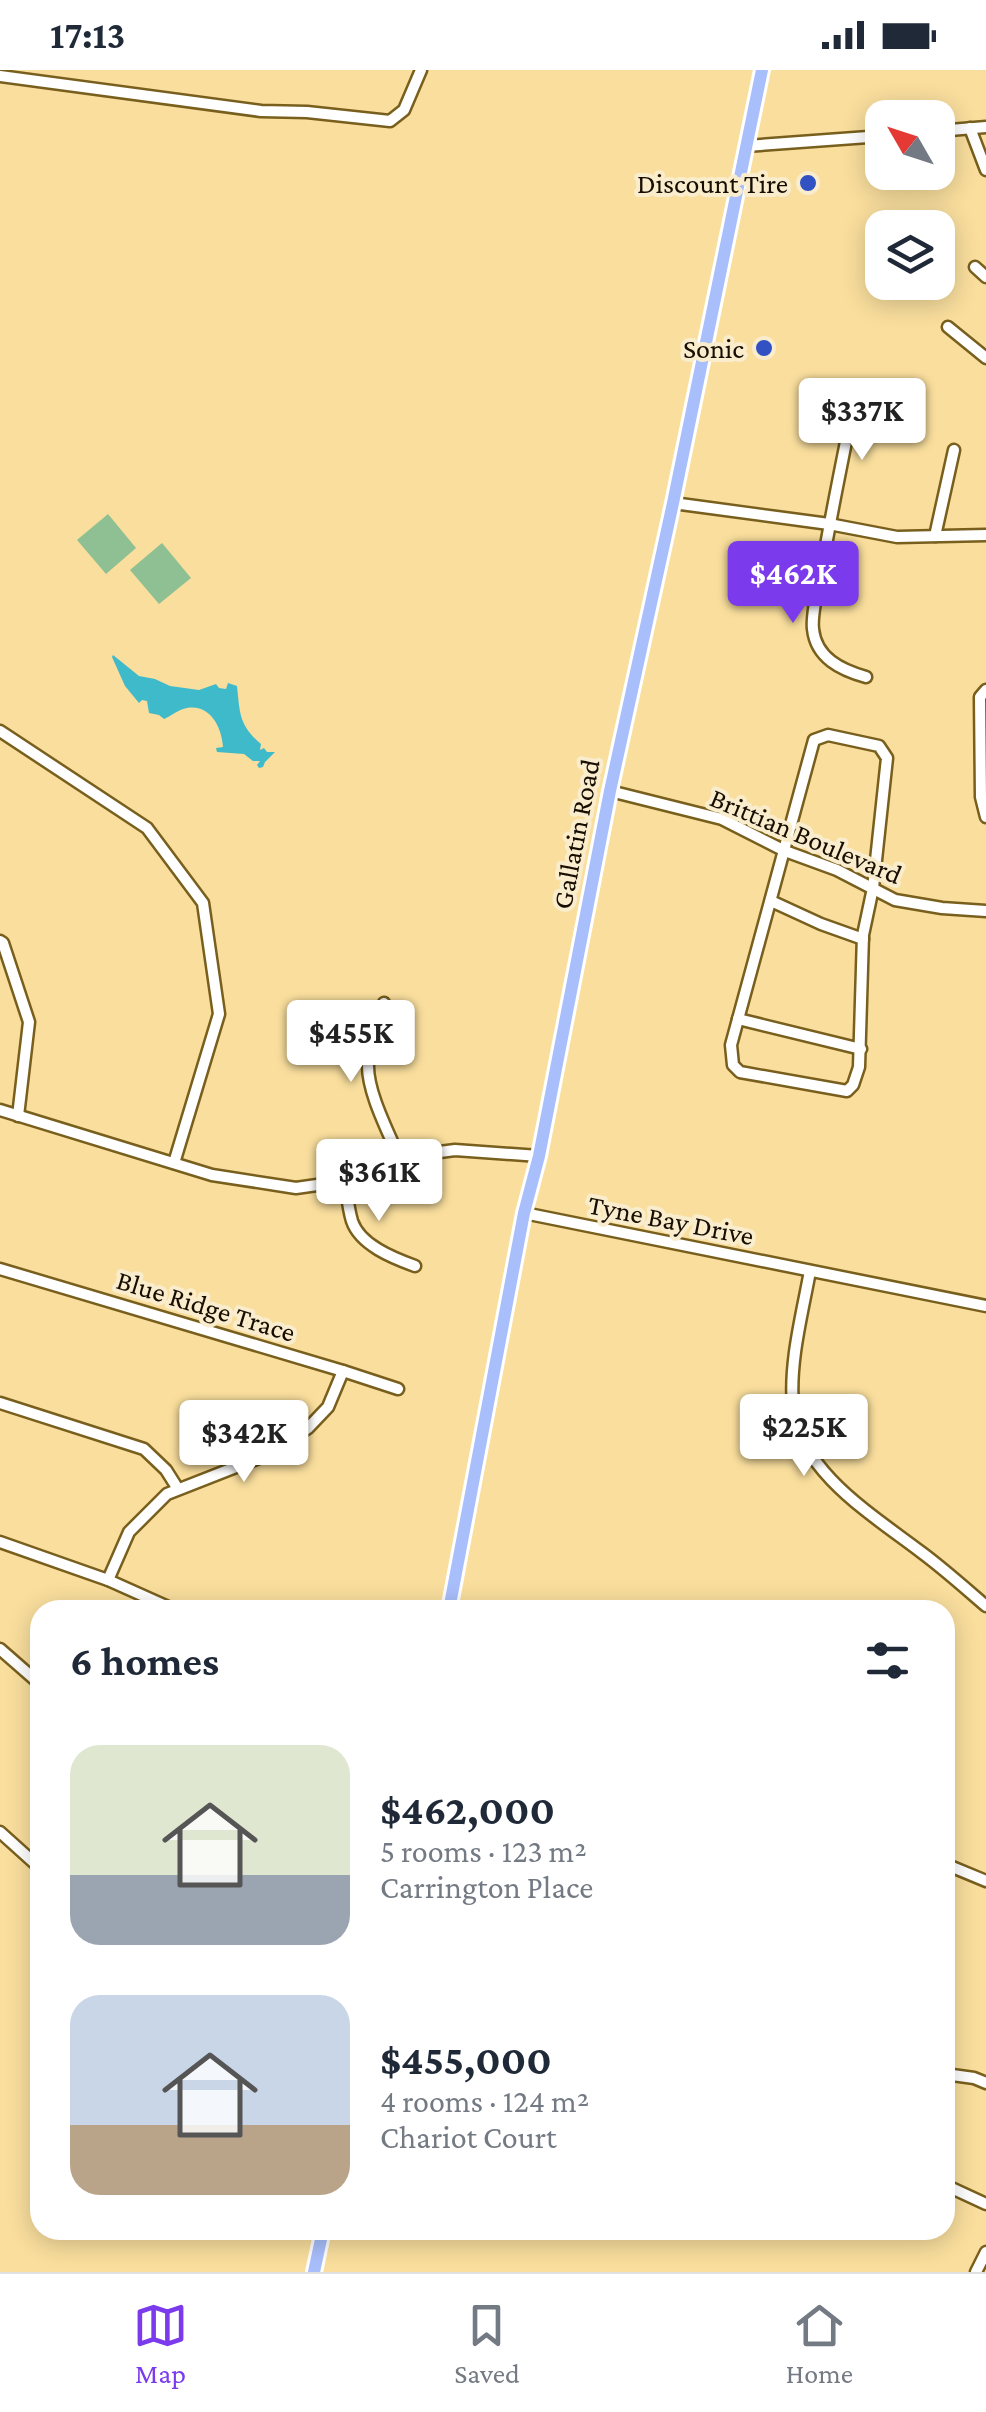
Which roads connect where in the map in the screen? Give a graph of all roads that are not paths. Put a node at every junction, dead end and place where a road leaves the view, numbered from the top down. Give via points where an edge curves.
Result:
1 (421, 70) edge
2 (762, 70) edge
3 (0, 76) edge
4 (986, 126) edge
5 (970, 128) junction
6 (955, 129) edge
7 (865, 137) edge
8 (746, 146) junction
9 (986, 170) edge
10 (975, 267) dead end
11 (986, 277) edge
12 (948, 327) dead end
13 (986, 358) edge
14 (856, 393) dead end
15 (954, 450) dead end
16 (673, 503) junction
17 (829, 524) junction
18 (986, 535) edge
19 (935, 536) junction
20 (866, 677) dead end
21 (986, 690) edge
22 (0, 732) edge
23 (610, 792) junction
24 (986, 818) edge
25 (785, 850) junction
26 (873, 888) junction
27 (771, 901) junction
28 (986, 911) edge
29 (863, 939) junction
30 (0, 941) edge
31 (384, 1003) dead end
32 (738, 1020) junction
33 (861, 1049) junction
34 (0, 1110) edge
35 (18, 1116) junction
36 (539, 1156) junction
37 (401, 1162) junction
38 (174, 1163) junction
39 (345, 1181) junction
40 (524, 1214) junction
41 (415, 1266) dead end
42 (0, 1269) edge
43 (810, 1270) junction
44 (985, 1302) edge
45 (343, 1370) junction
46 (398, 1389) dead end
47 (0, 1403) edge
48 (178, 1489) junction
49 (0, 1542) edge
50 (108, 1580) junction
51 (152, 1600) edge
52 (451, 1600) edge
53 (986, 1606) edge
54 (0, 1649) edge
55 (30, 1675) edge
56 (0, 1832) edge
57 (30, 1859) edge
58 (955, 1868) edge
59 (986, 1881) edge
60 (955, 2075) edge
61 (986, 2084) edge
62 (955, 2190) edge
63 (986, 2204) edge
64 (320, 2240) edge
65 (986, 2252) edge
66 (979, 2271) edge
67 (314, 2272) edge

1 - 3 street via 404,110 390,121
2 - 8 main road, Gallatin Road
4 - 5 street
5 - 6 street
5 - 9 street
7 - 8 street
8 - 16 main road, Gallatin Road
10 - 11 street
12 - 13 street
14 - 17 street
15 - 19 street
16 - 17 street
16 - 23 main road, Gallatin Road
17 - 19 street via 897,537
17 - 20 street via 813,629 830,662
18 - 19 street
21 - 24 street via 980,696
22 - 38 street via 147,828 203,902 220,1014
23 - 25 street, Brittian Boulevard via 722,819
23 - 36 main road, Gallatin Road
25 - 26 street, Brittian Boulevard
25 - 26 street via 814,740 828,734 879,746 888,758
25 - 27 street
26 - 28 street, Brittian Boulevard via 895,900
26 - 29 street
27 - 29 street
27 - 32 street
29 - 33 street
30 - 35 street via 30,1022
31 - 37 street via 368,1068
32 - 33 street
32 - 33 street via 730,1045 740,1072 847,1091 858,1076
34 - 35 street
35 - 38 street
36 - 37 street via 455,1150
36 - 40 main road, Gallatin Road
37 - 39 street
38 - 39 street via 296,1188
39 - 41 street via 353,1224 367,1241
40 - 43 street, Tyne Bay Drive
40 - 52 main road, Gallatin Road
42 - 45 street, Blue Ridge Trace
43 - 44 street, Tyne Bay Drive
43 - 53 street via 792,1369 800,1436 847,1495
45 - 46 street, Blue Ridge Trace
45 - 48 street via 328,1406 308,1428 269,1454
47 - 48 street via 144,1449
48 - 50 street via 130,1532
49 - 50 street
50 - 51 street
54 - 55 street
56 - 57 street
58 - 59 street
60 - 61 street
62 - 63 street
64 - 67 main road
65 - 66 street

